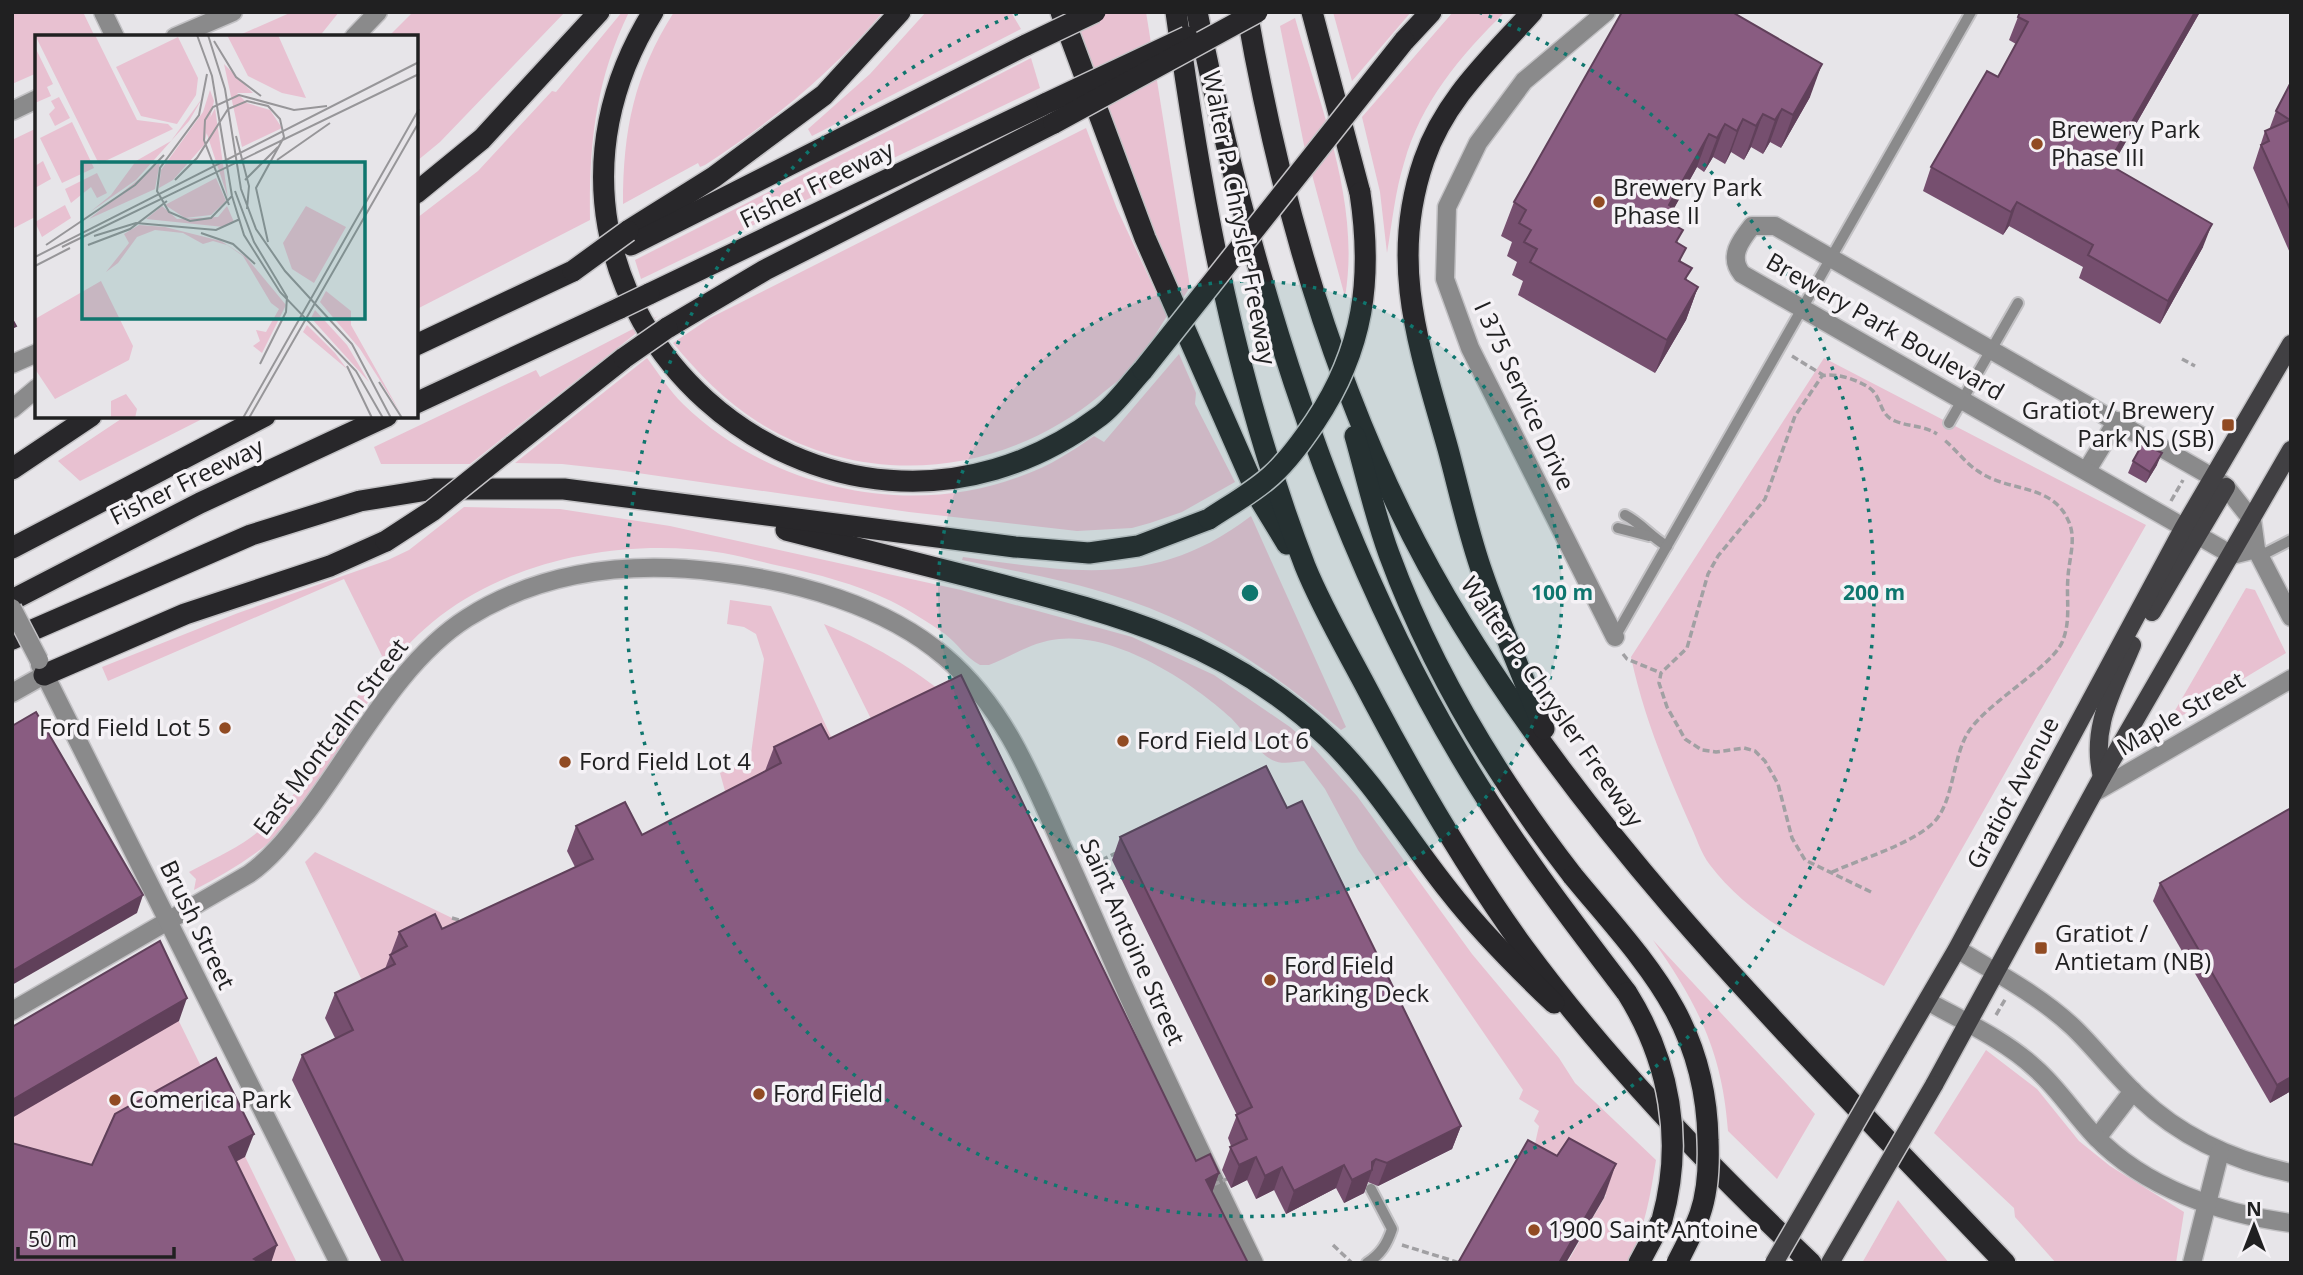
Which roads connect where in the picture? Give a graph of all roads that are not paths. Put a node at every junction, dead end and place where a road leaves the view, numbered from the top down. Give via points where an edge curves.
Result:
1 (103, 12) edge
2 (233, 12) edge
3 (378, 12) edge
4 (599, 12) edge
5 (653, 12) edge
6 (900, 12) edge
7 (1061, 12) edge
8 (1096, 12) edge
9 (1176, 12) edge
10 (1197, 12) edge
11 (1239, 12) edge
12 (1247, 12) edge
13 (1257, 12) edge
14 (1311, 12) edge
15 (1431, 12) edge
16 (1540, 12) edge
17 (1606, 12) edge
18 (1971, 12) edge
19 (1526, 19) edge
20 (114, 35) edge
21 (180, 35) edge
22 (356, 35) edge
23 (35, 100) edge
24 (12, 111) edge
25 (418, 191) edge
26 (630, 238) junction
27 (1831, 258) junction
28 (2018, 303) dead end
29 (1802, 309) junction
30 (1323, 320) junction
31 (418, 344) edge
32 (2291, 344) edge
33 (1992, 349) junction
34 (35, 353) edge
35 (12, 364) edge
36 (35, 390) edge
37 (1963, 400) junction
38 (418, 402) edge
39 (12, 409) edge
40 (88, 418) edge
41 (261, 418) edge
42 (383, 418) edge
43 (2116, 421) junction
44 (1949, 423) dead end
45 (2291, 450) edge
46 (12, 469) edge
47 (2087, 470) junction
48 (2220, 483) junction
49 (692, 506) junction
50 (1625, 515) dead end
51 (2252, 520) junction
52 (1618, 528) dead end
53 (2190, 532) junction
54 (1648, 536) junction
55 (2291, 540) edge
56 (1667, 546) junction
57 (12, 548) edge
58 (2258, 553) junction
59 (2232, 555) junction
60 (1314, 588) junction
61 (12, 600) edge
62 (12, 608) edge
63 (2291, 617) edge
64 (1615, 637) joint
65 (12, 639) edge
66 (945, 656) joint
67 (42, 668) junction
68 (2291, 679) edge
69 (12, 693) edge
70 (1559, 767) junction
71 (2099, 785) junction
72 (167, 920) junction
73 (1957, 949) junction
74 (1997, 973) junction
75 (1927, 1001) junction
76 (12, 1011) edge
77 (1969, 1024) junction
78 (1613, 1059) junction
79 (2133, 1091) junction
80 (2097, 1138) junction
81 (2220, 1152) junction
82 (2291, 1172) edge
83 (1371, 1189) edge
84 (2205, 1204) junction
85 (2291, 1223) edge
86 (1807, 1260) edge
87 (339, 1263) edge
88 (1254, 1263) edge
89 (1367, 1263) edge
90 (1639, 1263) edge
91 (1677, 1263) edge
92 (1774, 1263) edge
93 (1829, 1263) edge
94 (2005, 1263) edge
95 (2192, 1263) edge

1 - 20 street
2 - 21 street
3 - 22 street
4 - 25 highway via 482,139
5 - 15 highway, bridge via 632,46 607,128 610,229 635,312 666,360 706,401 760,442 818,466 877,480 933,482 988,473 1050,449 1102,415
6 - 26 highway via 824,95
7 - 60 highway via 1145,238 1259,498
8 - 26 highway, Fisher Freeway, bridge
9 - 60 highway, Walter P. Chrysler Freeway via 1218,274 1272,475
10 - 90 highway, bridge via 1248,236 1357,551 1445,730 1497,814 1627,993 1661,1060 1674,1144 1672,1185 1662,1220
11 - 38 highway, Fisher Freeway, bridge
12 - 30 highway, Walter P. Chrysler Freeway via 1268,125
13 - 67 highway, bridge via 1054,123 765,270 667,328 432,511 386,541 330,566
14 - 49 highway, bridge via 1360,193 1367,242 1366,285 1355,342 1333,394 1298,447 1271,476 1209,519 1138,546 1090,553
16 - 19 highway
17 - 64 street, I 375 Service Drive via 1524,81 1478,143 1447,206 1445,279 1470,348
18 - 27 lane
19 - 70 highway via 1476,70 1433,137 1411,209 1407,274 1414,330 1481,570
23 - 24 street
26 - 31 highway, bridge via 573,271
27 - 29 lane
27 - 29 street, Brewery Park Boulevard via 1775,226 1752,226 1742,239 1735,255 1742,274
27 - 33 street, Brewery Park Boulevard
28 - 33 lane
29 - 37 street, Brewery Park Boulevard
29 - 56 lane
30 - 70 highway, Walter P. Chrysler Freeway via 1375,454 1438,583
30 - 91 highway, bridge via 1388,553 1440,671 1500,777 1573,876 1652,971 1685,1025 1708,1124 1709,1168 1700,1213
32 - 48 main road, Gratiot Avenue
33 - 37 lane
33 - 43 street, Brewery Park Boulevard
34 - 35 street
36 - 39 street
37 - 44 lane
37 - 47 street, Brewery Park Boulevard
40 - 46 highway
41 - 57 highway, Fisher Freeway
42 - 61 highway, Fisher Freeway via 200,503
43 - 47 street
43 - 48 street, Brewery Park Boulevard
45 - 51 main road
47 - 53 street, Brewery Park Boulevard
48 - 51 street
48 - 53 main road, Gratiot Avenue
49 - 65 highway via 564,489 500,487 434,489 360,501 251,535
49 - 78 highway via 1094,609 1167,634 1227,662 1328,738 1375,789 1494,946
50 - 54 lane
51 - 58 street
51 - 59 main road
52 - 54 lane
53 - 59 street, Brewery Park Boulevard
53 - 71 main road via 2132,645 2100,721
53 - 73 main road, Gratiot Avenue
54 - 56 lane
55 - 58 lane
56 - 64 lane
58 - 59 street
58 - 63 street
59 - 71 main road
60 - 78 highway, Walter P. Chrysler Freeway via 1451,839 1525,948
62 - 67 street, Brush Street, bridge
66 - 72 street, East Montcalm Street via 899,626 842,600 728,573 622,568 528,586 463,621 418,659 326,788 267,861
66 - 88 street, Saint Antoine Street via 981,694 1025,760
67 - 69 street
67 - 72 street, Brush Street
68 - 71 street, Maple Street
70 - 94 highway, Walter P. Chrysler Freeway via 1677,914
71 - 74 main road
72 - 76 street, East Montcalm Street
72 - 87 street, Brush Street
73 - 74 street
73 - 75 main road, Gratiot Avenue
74 - 77 main road
74 - 79 street via 2074,1027
75 - 77 street
75 - 92 main road, Gratiot Avenue, bridge
77 - 80 street via 2035,1067
77 - 93 main road, bridge
78 - 86 highway, Walter P. Chrysler Freeway
79 - 80 street
79 - 81 street via 2178,1128
80 - 84 street via 2158,1182
81 - 82 street
81 - 84 street
83 - 89 lane via 1392,1229 1378,1257
84 - 85 street
84 - 95 street

